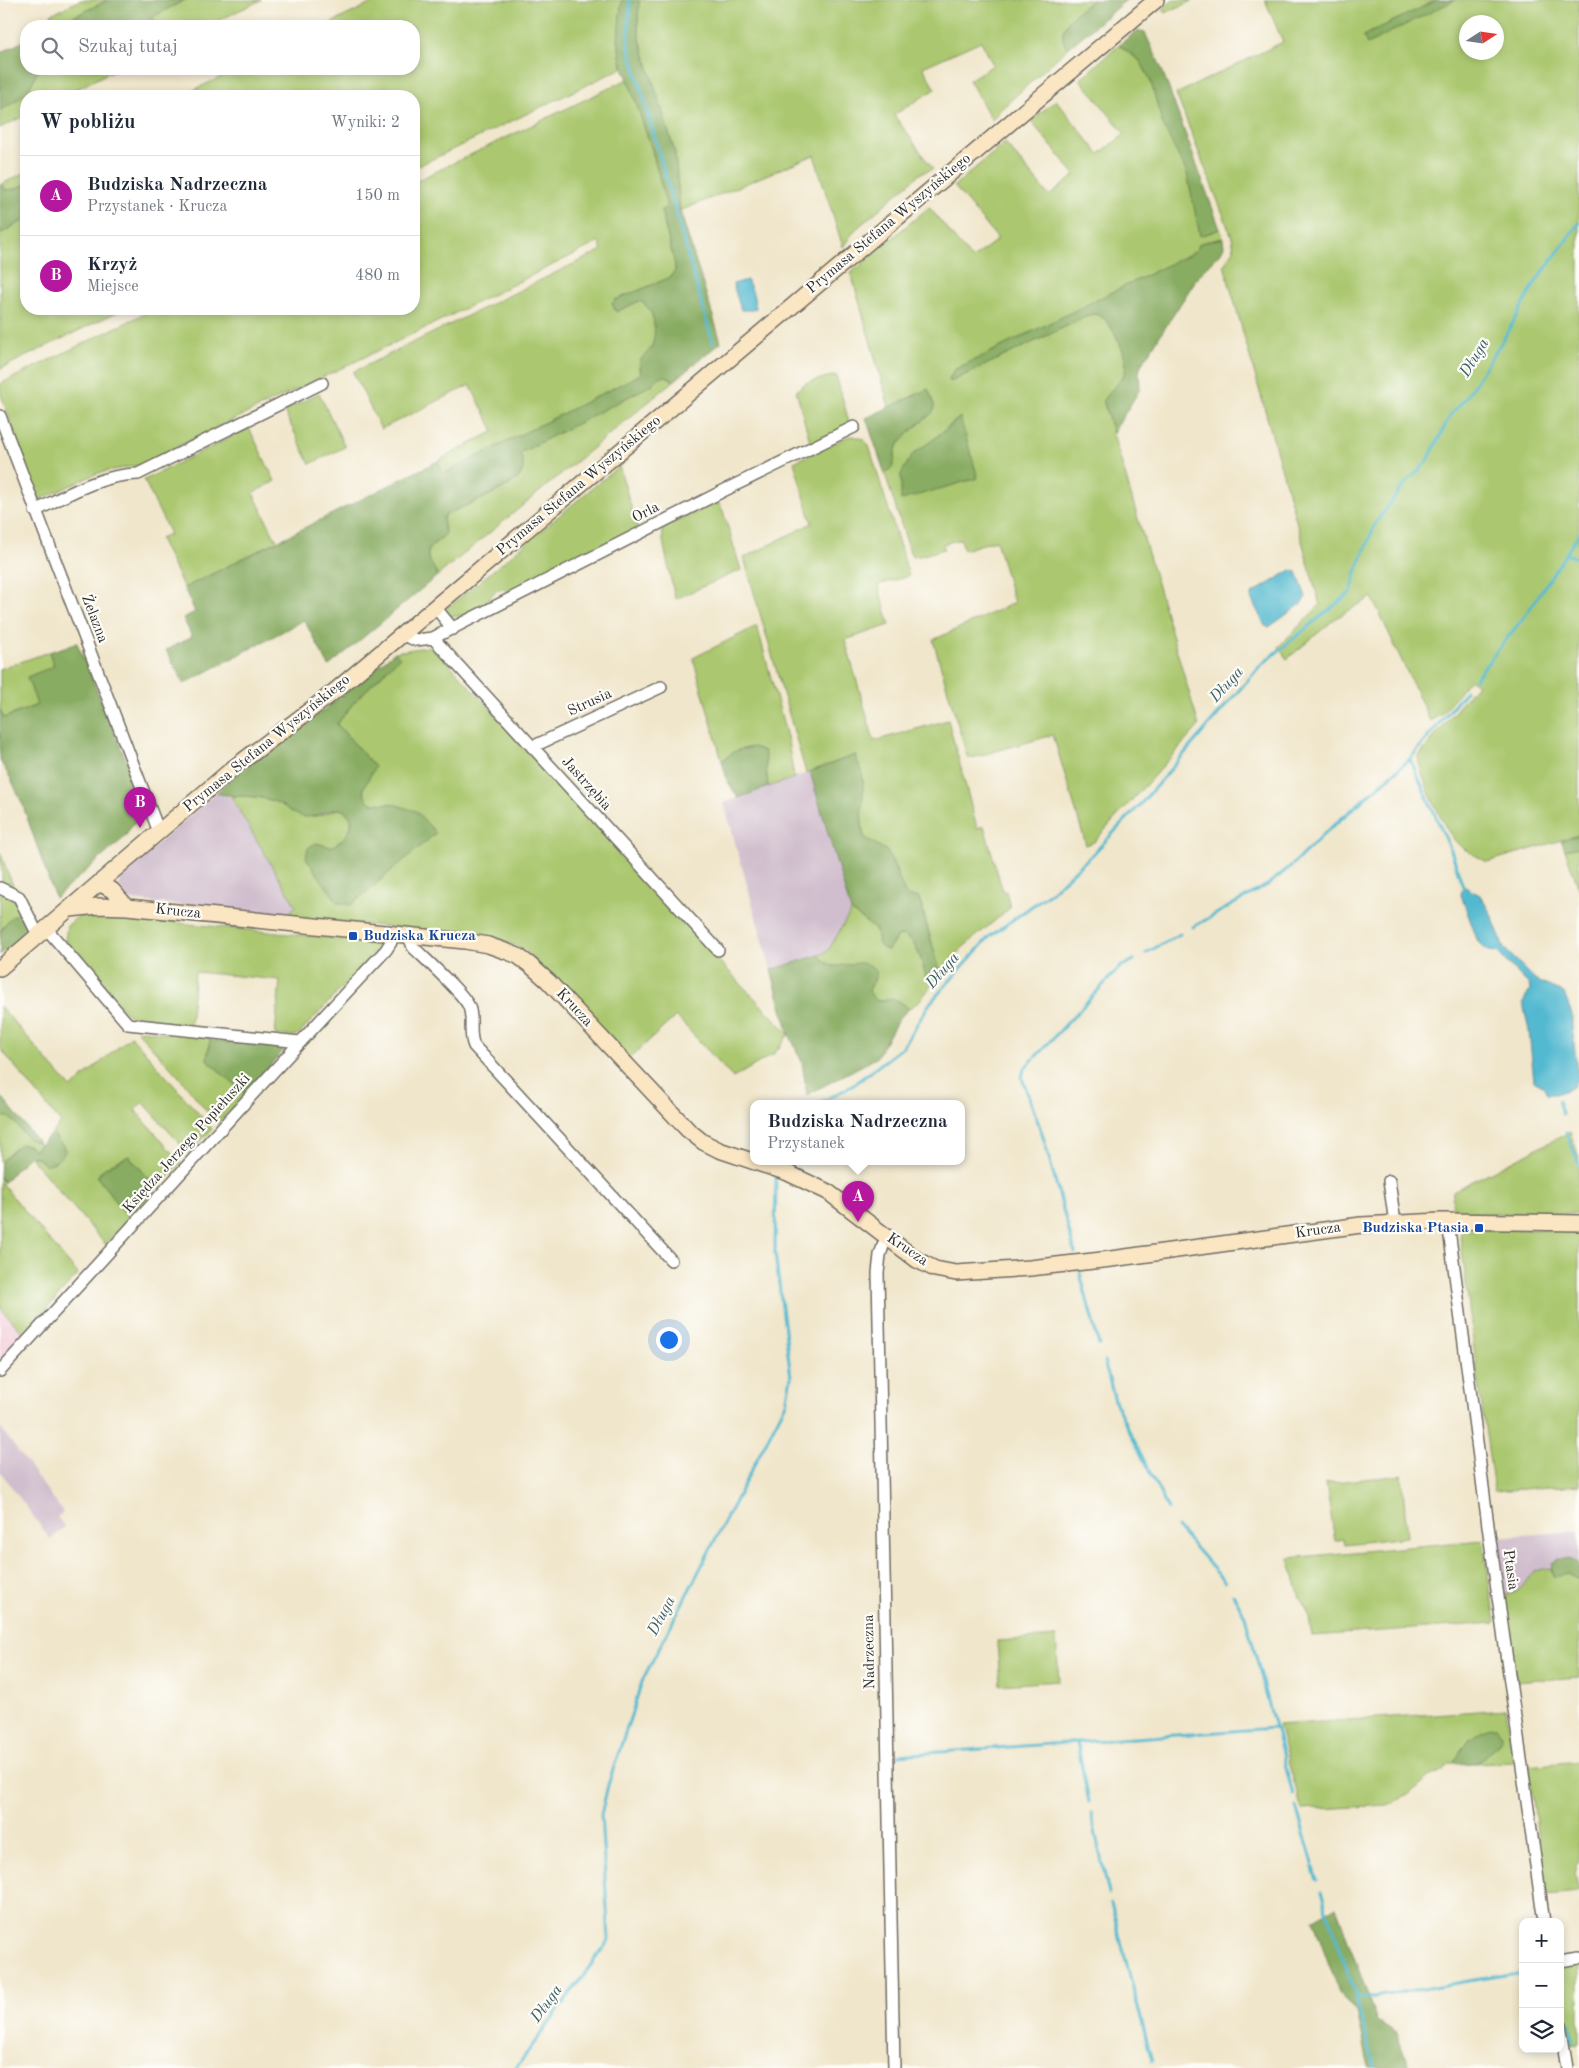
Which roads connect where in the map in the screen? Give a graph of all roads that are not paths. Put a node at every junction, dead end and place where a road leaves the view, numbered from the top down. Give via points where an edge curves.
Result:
1 (1156, 0) edge
2 (322, 383) dead end
3 (0, 416) edge
4 (854, 426) dead end
5 (35, 511) junction
6 (435, 607) junction
7 (452, 628) junction
8 (402, 635) junction
9 (433, 638) junction
10 (661, 687) dead end
11 (532, 747) junction
12 (159, 832) junction
13 (99, 883) junction
14 (0, 888) edge
15 (111, 907) junction
16 (127, 907) junction
17 (70, 909) junction
18 (42, 932) junction
19 (392, 934) junction
20 (409, 936) junction
21 (718, 950) dead end
22 (0, 968) edge
23 (300, 1042) junction
24 (750, 1160) edge
25 (764, 1165) edge
26 (1389, 1181) dead end
27 (1448, 1222) junction
28 (1395, 1223) junction
29 (1579, 1223) edge
30 (886, 1237) junction
31 (671, 1260) dead end
32 (0, 1371) edge
33 (1543, 1918) edge
34 (1579, 1958) edge
35 (1564, 1960) edge
36 (1564, 2049) edge
37 (894, 2068) edge
38 (1567, 2068) edge

1 - 6 street, Prymasa Stefana Wyszyńskiego
2 - 5 street via 138,474 96,481
3 - 5 street, Żelazna
4 - 7 street, Orla
5 - 12 street, Żelazna
6 - 7 street
6 - 8 street, Prymasa Stefana Wyszyńskiego
7 - 9 street, Orla
8 - 9 street, Orla via 416,640
8 - 12 street, Prymasa Stefana Wyszyńskiego via 330,695 232,769
9 - 11 street, Jastrzębia
10 - 11 street, Strusia
11 - 21 street, Jastrzębia
12 - 13 street, Prymasa Stefana Wyszyńskiego
13 - 15 street via 100,895
13 - 16 street via 107,886
13 - 17 street, Prymasa Stefana Wyszyńskiego
14 - 18 street via 19,897
15 - 16 street, Krucza
15 - 17 street, Krucza
16 - 19 street, Krucza
17 - 18 street, Prymasa Stefana Wyszyńskiego
18 - 22 street, Prymasa Stefana Wyszyńskiego
18 - 23 street via 128,1024
19 - 20 street, Krucza
19 - 23 street, Księdza Jerzego Popiełuszki via 386,950
20 - 24 street, Krucza via 478,943 518,956 548,981 693,1134 719,1150
20 - 31 street via 413,947 466,1000 474,1046
23 - 32 street, Księdza Jerzego Popiełuszki
25 - 30 street, Krucza via 828,1192
26 - 28 street
27 - 28 street, Krucza
27 - 29 street, Krucza
27 - 33 street, Ptasia
28 - 30 street, Krucza via 1112,1259 968,1273 935,1269
30 - 37 street, Nadrzeczna via 878,1273
34 - 35 street
36 - 38 street

